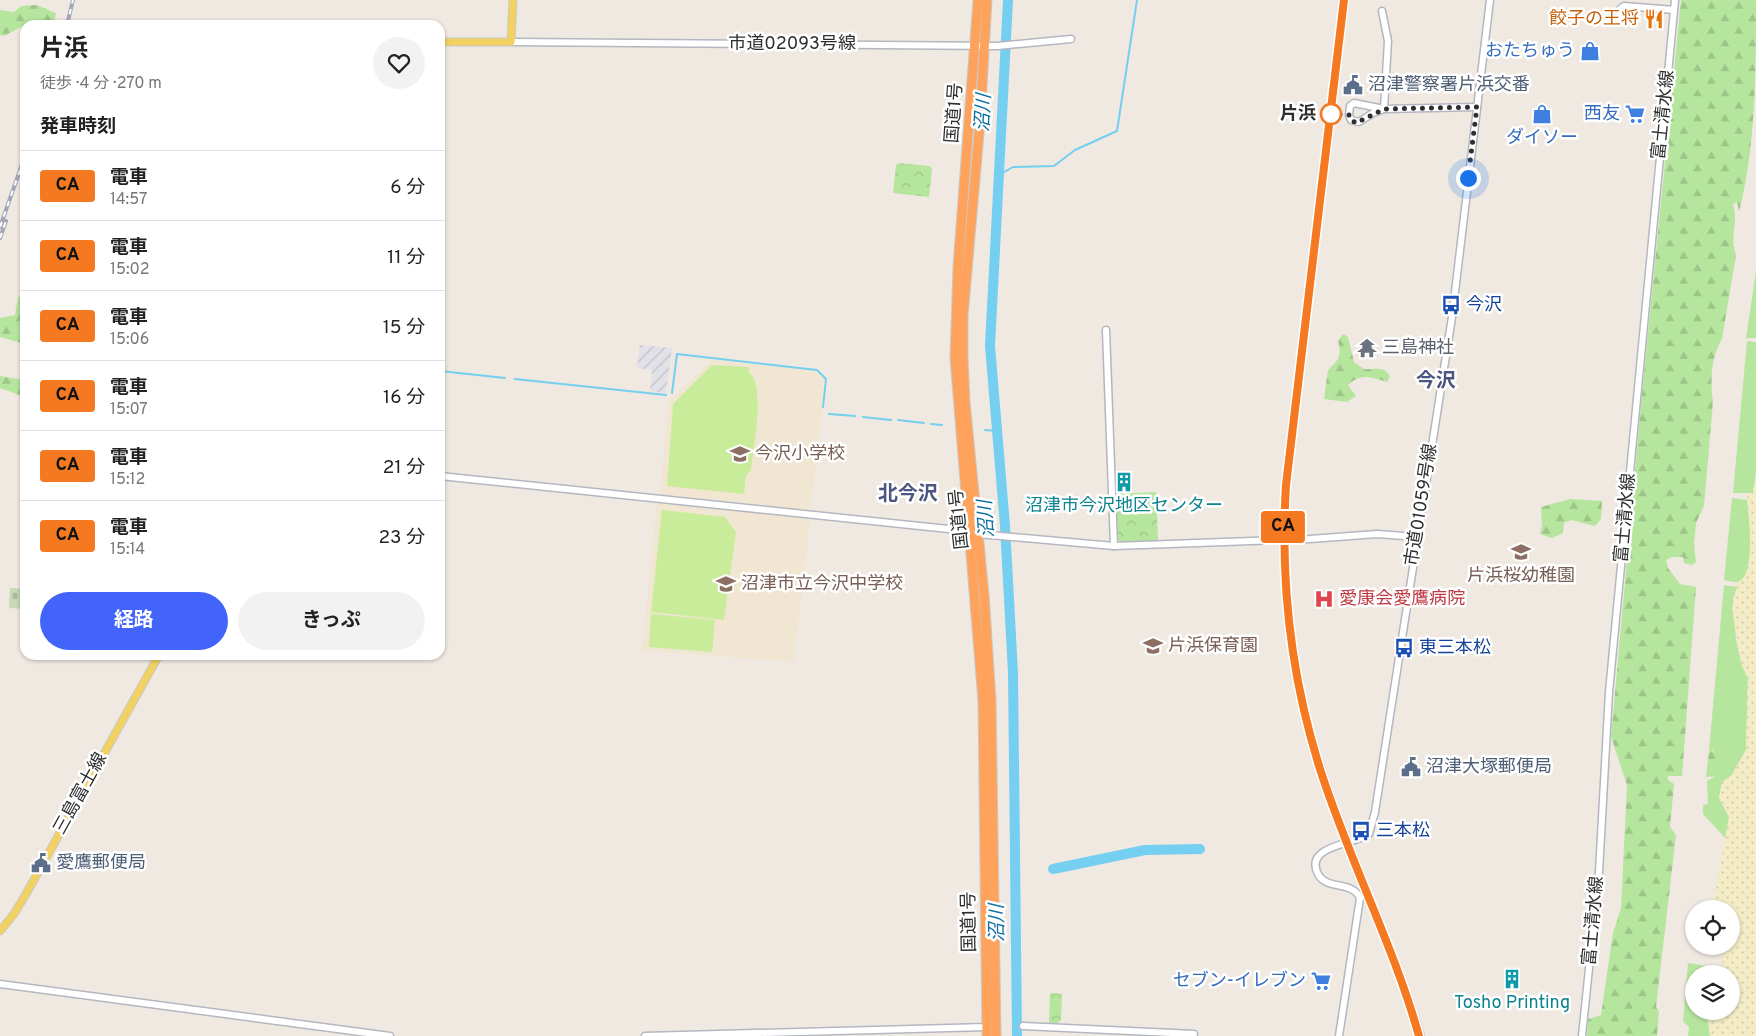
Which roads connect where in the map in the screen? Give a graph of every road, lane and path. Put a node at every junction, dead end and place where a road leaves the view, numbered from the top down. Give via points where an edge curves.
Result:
1 (513, 0) edge
2 (978, 0) edge
3 (987, 0) edge
4 (1490, 0) edge
5 (1675, 0) edge
6 (1674, 10) junction
7 (1382, 11) dead end
8 (1619, 19) dead end
9 (1072, 39) dead end
10 (445, 42) edge
11 (511, 42) junction
12 (981, 46) junction
13 (1477, 107) junction
14 (1384, 109) junction
15 (1106, 330) dead end
16 (445, 477) edge
17 (974, 533) junction
18 (1418, 537) junction
19 (1114, 546) junction
20 (156, 660) edge
21 (0, 931) edge
22 (0, 984) edge
23 (1023, 1026) dead end
24 (987, 1031) edge
25 (880, 1032) edge
26 (748, 1034) edge
27 (1194, 1034) dead end
28 (390, 1036) edge
29 (645, 1036) edge
30 (996, 1036) edge
31 (1339, 1036) edge
32 (1582, 1036) edge

1 - 11 main road
2 - 12 highway, 国道1号
3 - 12 highway, 国道1号
4 - 13 street, 市道01059号線
5 - 6 street, 富士清水線
6 - 8 street via 1624,6 1620,9
6 - 32 street, 富士清水線 via 1609,692 1599,872
7 - 14 street via 1388,42
9 - 12 street, 市道02093号線
10 - 11 main road
11 - 12 street, 市道02093号線
12 - 17 highway, 国道1号 via 963,341
13 - 14 street
13 - 18 street, 市道01059号線 via 1452,317
14 - 14 street via 1359,122 1351,120 1349,115 1350,106 1354,103
15 - 19 street
16 - 17 street
17 - 19 street
17 - 24 highway, 国道1号 via 983,716
17 - 30 highway, 国道1号 via 992,754
18 - 19 street via 1378,534
18 - 31 street, 市道01059号線 via 1370,834 1325,851 1316,863 1318,875 1324,881 1351,888 1360,898
20 - 21 main road, 三島富士線 via 26,894
22 - 28 street
23 - 27 street
24 - 25 street
25 - 26 street
26 - 29 street

